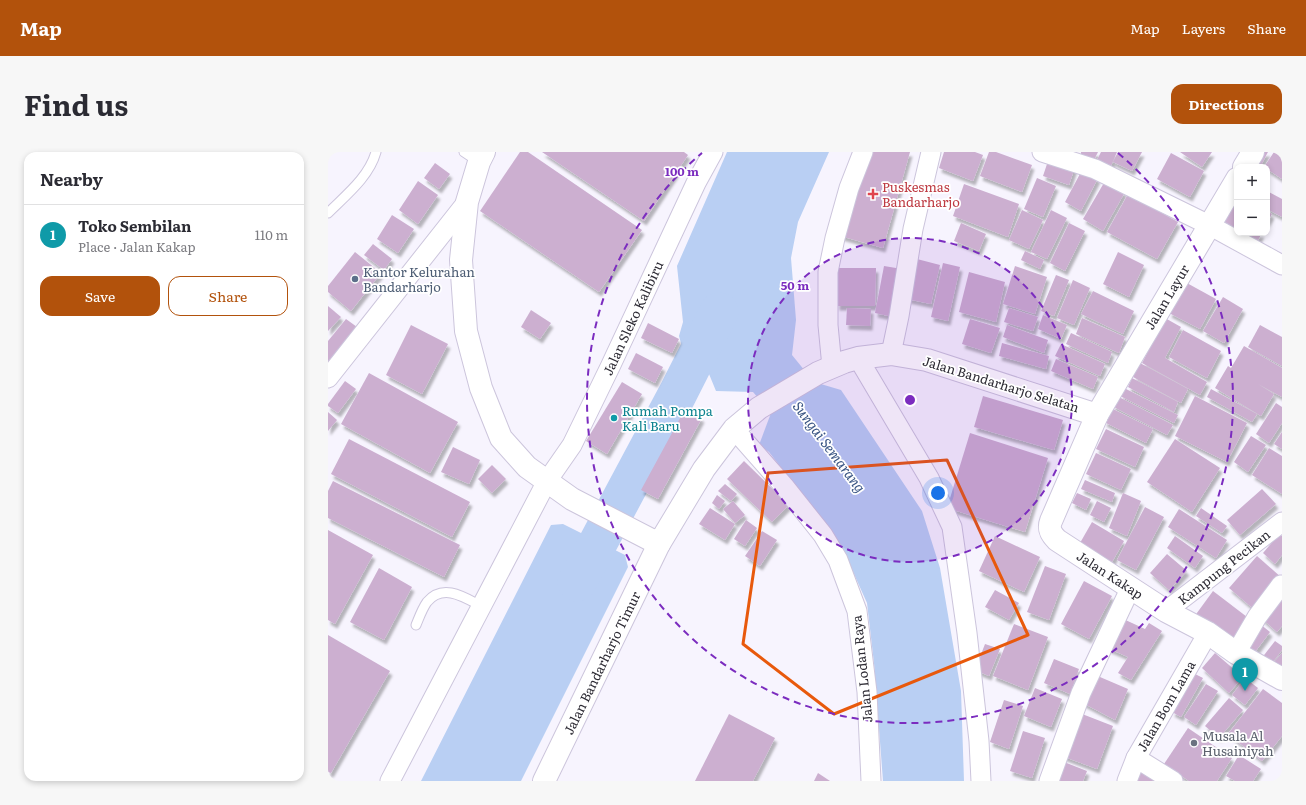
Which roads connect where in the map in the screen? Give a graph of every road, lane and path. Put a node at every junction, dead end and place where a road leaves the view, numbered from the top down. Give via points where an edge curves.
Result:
1 (376, 152) edge
2 (713, 152) edge
3 (863, 152) edge
4 (931, 152) edge
5 (1042, 152) edge
6 (1253, 152) edge
7 (475, 155) edge
8 (1246, 164) edge
9 (1234, 184) edge
10 (467, 202) junction
11 (328, 213) edge
12 (1209, 225) junction
13 (1282, 265) edge
14 (891, 354) junction
15 (858, 358) junction
16 (825, 370) junction
17 (328, 378) edge
18 (1097, 415) junction
19 (734, 429) junction
20 (547, 481) junction
21 (1282, 522) edge
22 (659, 544) junction
23 (1281, 585) edge
24 (1130, 589) junction
25 (481, 606) junction
26 (1166, 611) junction
27 (416, 625) dead end
28 (1208, 633) junction
29 (1236, 653) junction
30 (1282, 679) edge
31 (1136, 758) junction
32 (390, 781) edge
33 (544, 781) edge
34 (871, 781) edge
35 (981, 781) edge
36 (1049, 781) edge
37 (1127, 781) edge
38 (1173, 781) edge

1 - 11 lane via 373,163 356,186
2 - 20 street, Jalan Sleko Kalibiru via 572,445
3 - 16 street via 849,188 828,272
4 - 14 street via 913,229
5 - 12 street via 1095,169
6 - 8 street
7 - 10 street
9 - 12 street, Jalan Layur
10 - 17 street
10 - 20 street via 462,260 466,331 481,388 501,438 527,467
12 - 13 street
12 - 18 street, Jalan Layur
14 - 15 street, Jalan Bandarharjo Selatan
14 - 18 street, Jalan Bandarharjo Selatan via 927,360
15 - 16 street, Jalan Bandarharjo Selatan
15 - 35 street via 929,478 952,527 967,633
16 - 19 street, Jalan Bandarharjo Selatan via 759,408
18 - 24 street, Jalan Kakap via 1049,528 1057,540
19 - 22 street, Jalan Bandarharjo Selatan via 704,469
19 - 34 street, Jalan Lodan Raya via 823,535 838,560 857,611 867,692
20 - 22 street via 572,499
20 - 25 street, Jalan Sleko Kalibiru
21 - 26 street, Kampung Pecikan
22 - 33 street, Jalan Bandarharjo Timur
23 - 29 street via 1257,617
24 - 26 street, Jalan Kakap
24 - 36 street via 1081,693
25 - 27 lane via 460,595 447,592 436,594 427,603
25 - 32 street, Jalan Sleko Kalibiru
26 - 28 street, Jalan Kakap
28 - 29 street, Jalan Kakap
28 - 31 street, Jalan Bom Lama
29 - 30 street, Jalan Kakap
31 - 37 street, Jalan Bom Lama
31 - 38 street

